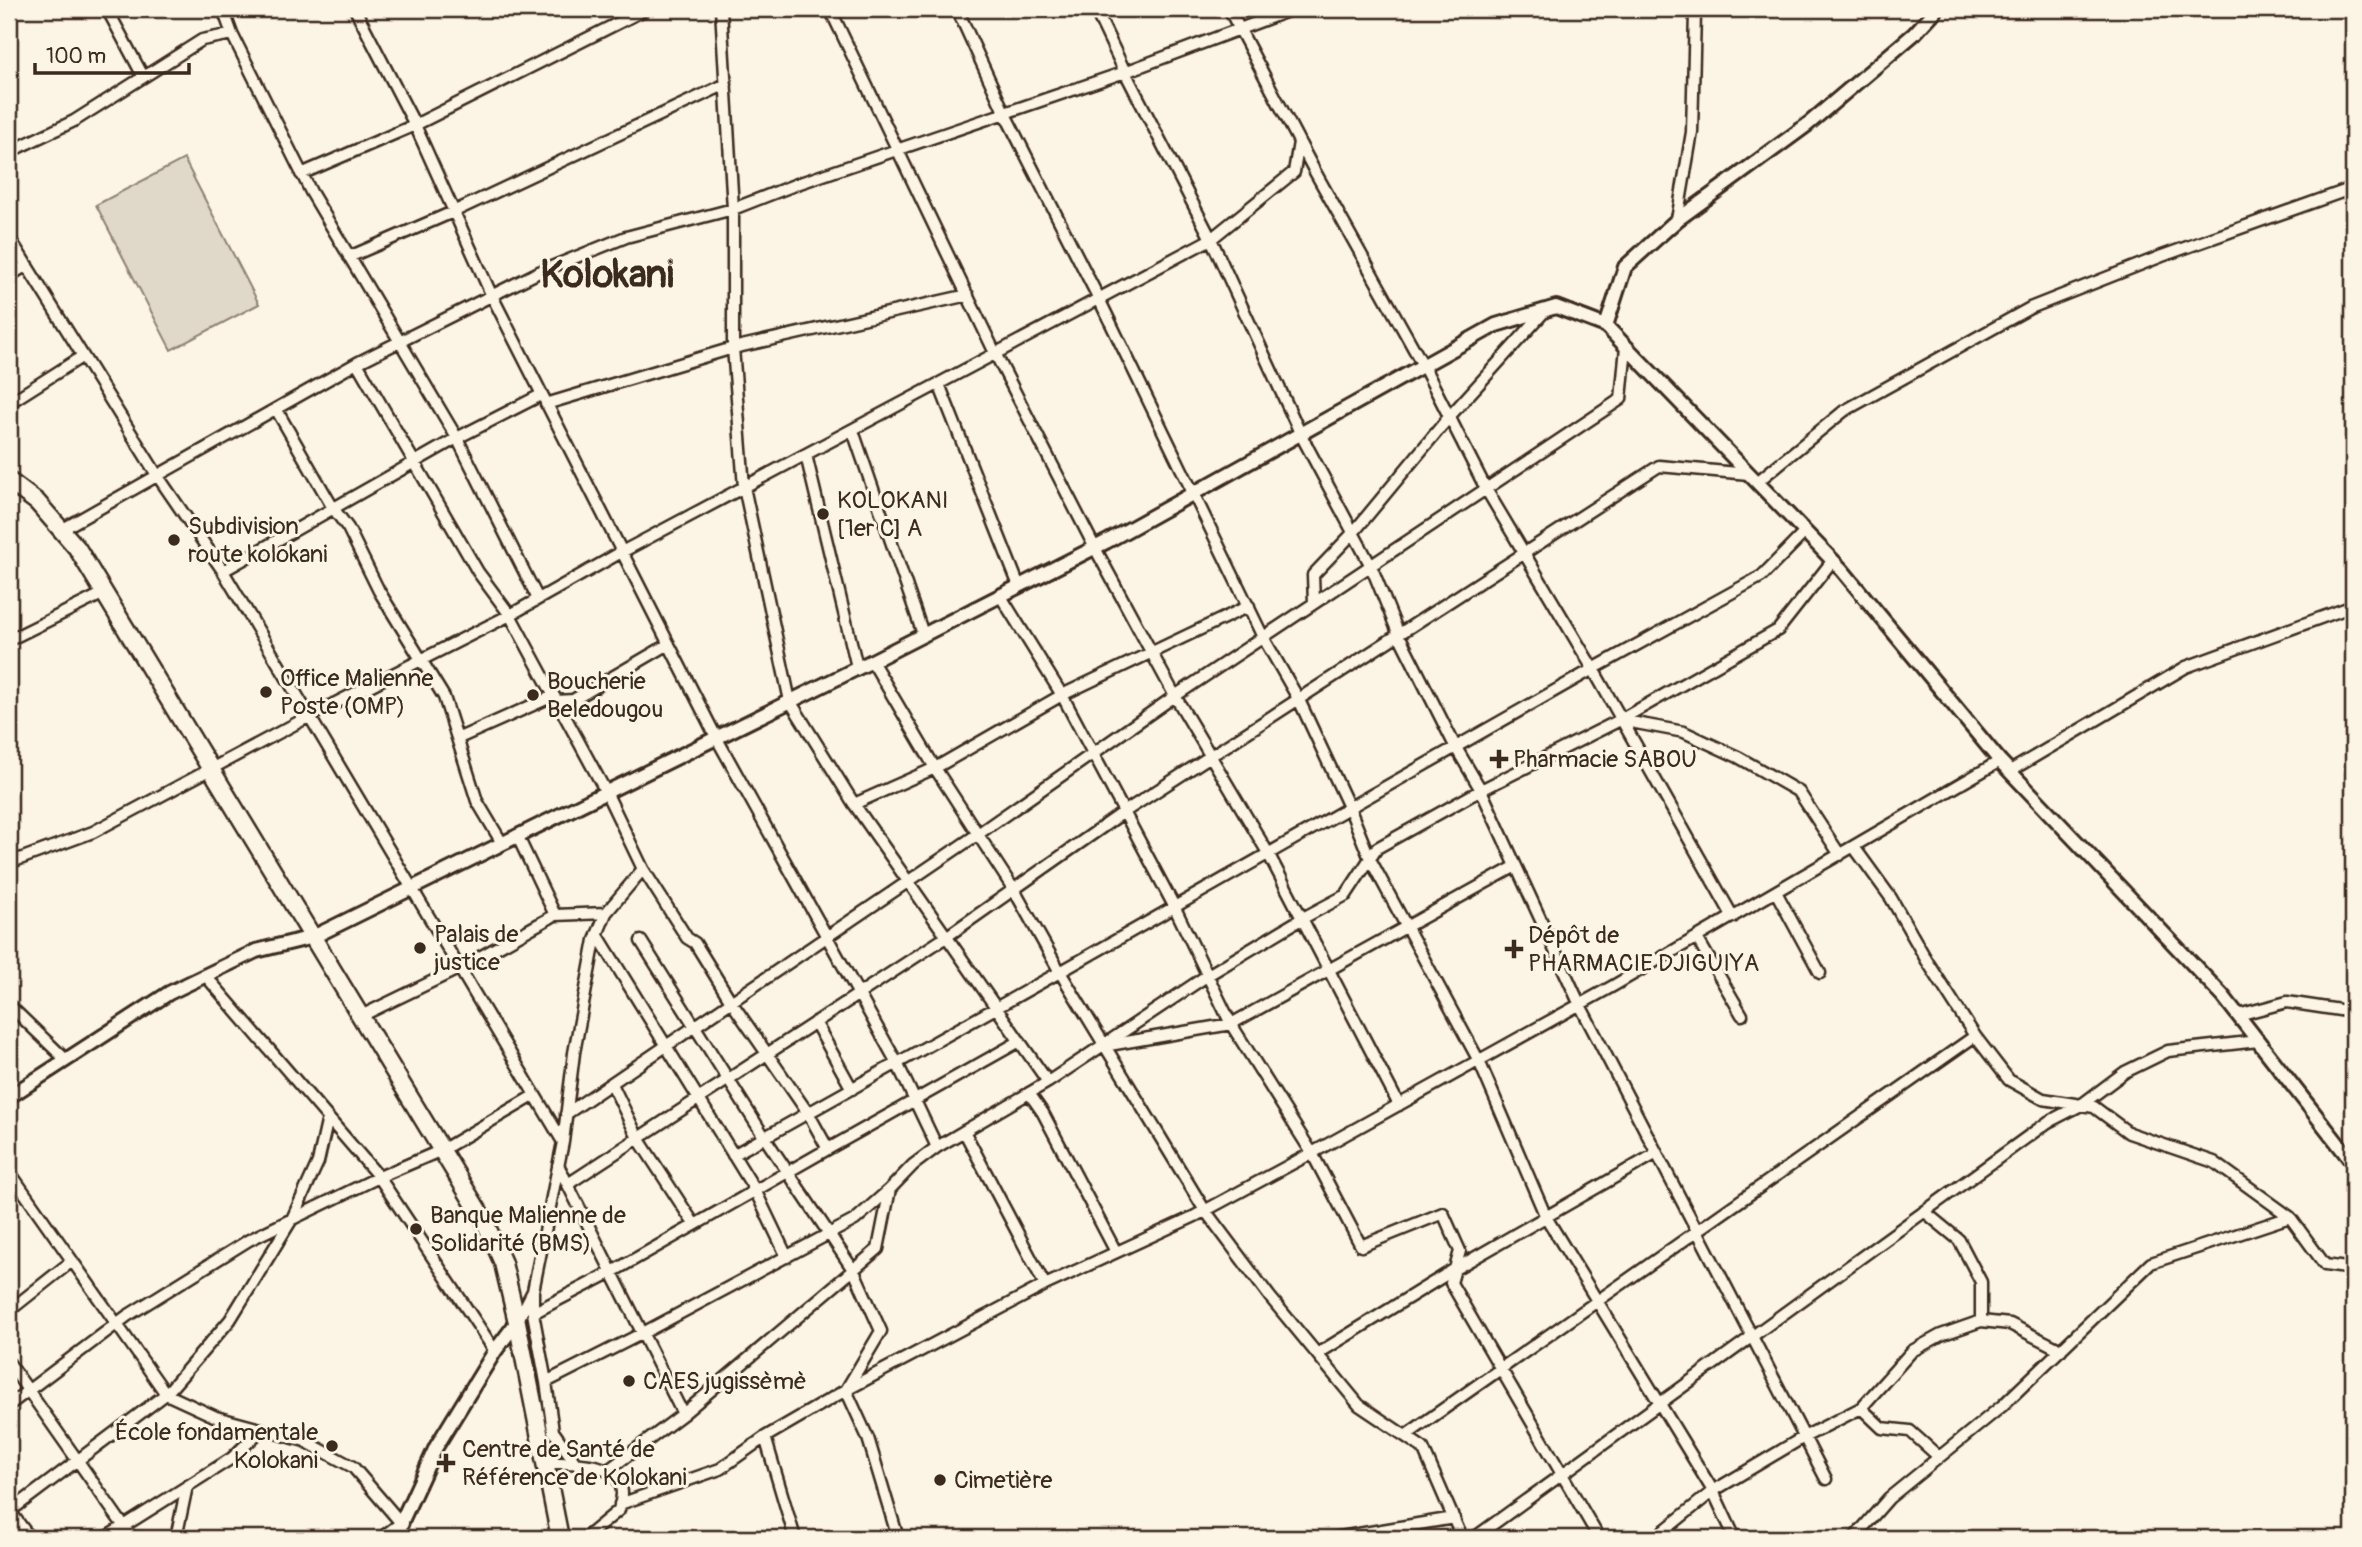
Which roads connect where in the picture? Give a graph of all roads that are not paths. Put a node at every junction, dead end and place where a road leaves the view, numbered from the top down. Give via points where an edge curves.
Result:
1 (107, 9) edge
2 (223, 9) edge
3 (355, 9) edge
4 (646, 9) edge
5 (721, 9) edge
6 (831, 9) edge
7 (957, 9) edge
8 (1095, 9) edge
9 (1228, 9) edge
10 (1293, 9) edge
11 (1697, 9) edge
12 (1937, 9) edge
13 (1239, 29) junction
14 (232, 34) junction
15 (1125, 72) junction
16 (143, 76) junction
17 (726, 84) junction
18 (1005, 114) junction
19 (415, 125) junction
20 (1299, 142) junction
21 (899, 151) junction
22 (9, 152) edge
23 (302, 173) junction
24 (2353, 188) edge
25 (733, 209) junction
26 (453, 212) junction
27 (1676, 220) junction
28 (9, 237) edge
29 (1211, 239) junction
30 (349, 257) junction
31 (27, 265) junction
32 (9, 276) edge
33 (491, 294) junction
34 (968, 295) junction
35 (1099, 299) junction
36 (1545, 311) junction
37 (1606, 326) junction
38 (399, 341) junction
39 (1626, 347) junction
40 (733, 348) junction
41 (996, 355) junction
42 (83, 356) junction
43 (357, 363) junction
44 (1424, 367) junction
45 (939, 384) junction
46 (544, 399) junction
47 (9, 403) edge
48 (276, 409) junction
49 (1449, 417) junction
50 (853, 431) junction
51 (1301, 435) junction
52 (457, 438) junction
53 (806, 455) junction
54 (414, 462) junction
55 (157, 475) junction
56 (1753, 478) junction
57 (9, 481) edge
58 (744, 487) junction
59 (1486, 489) junction
60 (1194, 494) junction
61 (333, 508) junction
62 (61, 530) junction
63 (1805, 532) junction
64 (1353, 533) junction
65 (1095, 548) junction
66 (623, 552) junction
67 (1525, 553) junction
68 (1833, 560) junction
69 (1371, 566) junction
70 (223, 571) junction
71 (1019, 586) junction
72 (104, 593) junction
73 (1000, 596) junction
74 (538, 599) junction
75 (1314, 603) junction
76 (1248, 606) junction
77 (2353, 606) edge
78 (510, 615) junction
79 (923, 634) junction
80 (1399, 635) junction
81 (1263, 637) junction
82 (9, 640) edge
83 (669, 644) junction
84 (1153, 654) junction
85 (423, 660) junction
86 (872, 661) junction
87 (857, 667) junction
88 (1593, 669) junction
89 (1062, 695) junction
90 (1175, 696) junction
91 (1299, 700) junction
92 (557, 701) junction
93 (790, 701) junction
94 (310, 716) junction
95 (1620, 720) junction
96 (716, 737) junction
97 (459, 738) junction
98 (1455, 746) junction
99 (1093, 753) junction
100 (1212, 756) junction
101 (2000, 761) junction
102 (935, 768) junction
103 (212, 770) junction
104 (2010, 771) junction
105 (1481, 790) junction
106 (606, 792) junction
107 (854, 804) junction
108 (1349, 807) junction
109 (1124, 813) junction
110 (978, 834) junction
111 (517, 835) junction
112 (502, 843) junction
113 (1854, 847) junction
114 (1268, 853) junction
115 (1840, 855) junction
116 (1370, 859) junction
117 (9, 863) edge
118 (1516, 866) junction
119 (643, 869) junction
120 (906, 881) junction
121 (412, 888) junction
122 (1014, 890) junction
123 (1776, 892) junction
124 (1174, 906) junction
125 (606, 913) junction
126 (555, 915) junction
127 (1733, 917) junction
128 (1303, 918) junction
129 (1406, 927) junction
130 (597, 934) junction
131 (313, 937) junction
132 (827, 937) junction
133 (946, 937) junction
134 (1697, 938) junction
135 (641, 941) dead end
136 (460, 968) junction
137 (1329, 968) junction
138 (1060, 972) junction
139 (1820, 972) dead end
140 (205, 975) junction
141 (1208, 975) junction
142 (859, 993) junction
143 (732, 1003) junction
144 (9, 1004) edge
145 (1580, 1005) junction
146 (996, 1008) junction
147 (2353, 1012) edge
148 (1742, 1015) dead end
149 (2238, 1015) junction
150 (361, 1016) junction
151 (816, 1022) junction
152 (1231, 1024) junction
153 (695, 1027) junction
154 (1975, 1036) junction
155 (1020, 1041) junction
156 (2258, 1041) junction
157 (1105, 1045) junction
158 (667, 1047) junction
159 (767, 1054) junction
160 (65, 1059) junction
161 (1479, 1061) junction
162 (897, 1063) junction
163 (728, 1079) junction
164 (1048, 1082) junction
165 (612, 1084) junction
166 (852, 1089) junction
167 (1029, 1093) junction
168 (535, 1095) junction
169 (9, 1097) edge
170 (698, 1098) junction
171 (915, 1100) junction
172 (1399, 1105) junction
173 (2081, 1105) junction
174 (808, 1113) junction
175 (566, 1114) junction
176 (328, 1118) junction
177 (964, 1131) junction
178 (638, 1138) junction
179 (765, 1138) junction
180 (563, 1142) junction
181 (937, 1147) junction
182 (828, 1149) junction
183 (442, 1150) junction
184 (1312, 1153) junction
185 (1657, 1153) junction
186 (733, 1155) junction
187 (2353, 1163) edge
188 (558, 1165) junction
189 (9, 1171) edge
190 (788, 1172) junction
191 (379, 1177) junction
192 (568, 1184) junction
193 (890, 1189) junction
194 (755, 1190) junction
195 (1204, 1209) junction
196 (1925, 1212) junction
197 (1546, 1217) junction
198 (2290, 1217) junction
199 (292, 1219) junction
200 (694, 1224) junction
201 (1698, 1233) junction
202 (829, 1234) junction
203 (1116, 1252) junction
204 (787, 1256) junction
205 (72, 1261) junction
206 (1455, 1269) junction
207 (2353, 1269) edge
208 (854, 1271) junction
209 (612, 1272) junction
210 (1045, 1284) junction
211 (533, 1291) junction
212 (1598, 1301) junction
213 (9, 1311) edge
214 (533, 1313) junction
215 (1982, 1321) junction
216 (517, 1322) junction
217 (117, 1323) junction
218 (643, 1333) junction
219 (1753, 1338) junction
220 (2061, 1350) junction
221 (495, 1351) junction
222 (1317, 1354) junction
223 (9, 1363) edge
224 (1500, 1367) junction
225 (546, 1382) junction
226 (846, 1390) junction
227 (28, 1391) junction
228 (166, 1394) junction
229 (1660, 1404) junction
230 (9, 1405) edge
231 (1861, 1408) junction
232 (683, 1414) junction
233 (262, 1429) junction
234 (1405, 1436) junction
235 (765, 1437) junction
236 (1804, 1437) junction
237 (1939, 1457) junction
238 (77, 1460) junction
239 (546, 1464) junction
240 (576, 1464) junction
241 (607, 1471) junction
242 (1562, 1473) junction
243 (1826, 1479) dead end
244 (187, 1486) junction
245 (1713, 1491) junction
246 (620, 1504) junction
247 (9, 1511) edge
248 (1454, 1518) junction
249 (401, 1523) junction
250 (123, 1525) junction
251 (30, 1538) edge
252 (105, 1538) edge
253 (132, 1538) edge
254 (176, 1538) edge
255 (381, 1538) edge
256 (394, 1538) edge
257 (560, 1538) edge
258 (585, 1538) edge
259 (795, 1538) edge
260 (898, 1538) edge
261 (1334, 1538) edge
262 (1462, 1538) edge
263 (1474, 1538) edge
264 (1599, 1538) edge
265 (1655, 1538) edge
266 (1735, 1538) edge
267 (1854, 1538) edge

1 - 16 street
2 - 14 street
3 - 19 street
4 - 19 street
5 - 17 street
6 - 21 street
7 - 18 street
8 - 15 street
9 - 13 street
10 - 13 street
11 - 27 street via 1692,132
12 - 27 street via 1807,125
13 - 15 street
13 - 20 street
14 - 16 street via 201,40
14 - 23 street
15 - 18 street
15 - 29 street
16 - 22 street via 74,121
17 - 25 street
17 - 26 street
18 - 21 street
18 - 35 street
19 - 23 street
19 - 26 street
20 - 29 street via 1294,172
20 - 44 street
21 - 25 street
21 - 34 street
23 - 30 street
24 - 56 street via 2030,308 1844,411
25 - 33 street via 626,237
25 - 40 street
26 - 30 street
26 - 33 street
27 - 37 street via 1625,267
28 - 31 street
29 - 35 street
29 - 51 street
30 - 38 street
31 - 32 street
31 - 42 street
33 - 38 street
33 - 46 street
34 - 40 street
34 - 41 street
35 - 41 street
35 - 60 street
36 - 37 street via 1556,307
36 - 44 street via 1496,325
36 - 49 street
37 - 39 street
38 - 43 street
38 - 52 street
39 - 56 street
39 - 59 street via 1621,399
40 - 46 street
40 - 58 street
41 - 45 street
41 - 65 street
42 - 47 street
42 - 55 street
43 - 48 street
43 - 54 street
44 - 49 street
44 - 51 street
45 - 50 street
45 - 71 street
46 - 52 street
46 - 66 street
48 - 55 street
48 - 61 street
49 - 59 street
49 - 64 street
50 - 53 street
50 - 79 street
51 - 60 street
51 - 64 street
52 - 54 street
52 - 74 street
53 - 58 street
53 - 87 street
54 - 61 street
54 - 78 street via 478,572
55 - 62 street
55 - 70 street
56 - 63 street
56 - 67 street via 1659,466
57 - 62 highway via 37,502
58 - 66 street
58 - 93 street
59 - 67 street
59 - 69 street
60 - 65 street
60 - 76 street
61 - 70 street
61 - 85 street
62 - 72 highway
63 - 68 street
63 - 88 street via 1762,576
64 - 69 street
64 - 75 street via 1313,575
65 - 71 street
65 - 84 street
66 - 74 street
66 - 83 street
67 - 80 street
67 - 88 street
68 - 95 street via 1778,631
68 - 101 street
69 - 75 street
69 - 80 street
70 - 94 street
71 - 73 street
72 - 82 street
72 - 103 highway
73 - 79 street
73 - 89 street
74 - 78 street
75 - 81 street
76 - 81 street
76 - 84 street
77 - 104 street via 2186,667
78 - 85 street
78 - 92 street
79 - 86 street
80 - 91 street
80 - 98 street
81 - 90 street
81 - 91 street
83 - 92 street via 573,700
83 - 96 street
84 - 89 street
84 - 90 street
85 - 94 street
85 - 97 street via 444,697
86 - 87 street
86 - 102 street
87 - 93 street
88 - 95 street
88 - 98 street
89 - 99 street
89 - 102 street
90 - 99 street
90 - 100 street
91 - 100 street
91 - 108 street
92 - 97 street via 551,697
92 - 106 street
93 - 96 street
93 - 107 street
94 - 103 street
94 - 121 street
95 - 105 street
95 - 115 street via 1684,732 1798,792
95 - 127 street
96 - 106 street
96 - 132 street
97 - 112 street via 477,801
98 - 105 street
98 - 108 street
99 - 109 street
99 - 110 street
100 - 109 street
100 - 114 street
101 - 104 street
101 - 113 street
102 - 107 street
102 - 110 street
103 - 117 street via 93,832
103 - 131 highway
104 - 149 street
105 - 116 street via 1377,848
105 - 118 street
106 - 111 street
106 - 119 street
107 - 120 street
108 - 114 street
108 - 116 street
109 - 122 street
109 - 124 street
110 - 120 street
110 - 122 street
111 - 112 street
111 - 126 street
112 - 121 street
113 - 115 street
113 - 154 street via 1891,898
114 - 124 street
114 - 128 street
115 - 123 street
116 - 128 street via 1346,895
116 - 129 street
118 - 129 street
118 - 145 street
119 - 125 street
119 - 143 street
120 - 132 street
120 - 133 street
121 - 131 street
121 - 136 street
122 - 133 street
122 - 138 street
123 - 127 street
123 - 139 street
124 - 138 street
124 - 141 street
125 - 126 street
125 - 130 street
126 - 136 street
127 - 134 street
128 - 137 street
128 - 141 street
129 - 137 street
129 - 161 street
130 - 158 street
130 - 175 street
131 - 140 street via 256,951
131 - 150 highway
132 - 142 street
132 - 143 street
133 - 142 street
133 - 146 street
134 - 145 street
134 - 148 street
135 - 153 street
136 - 150 street
136 - 168 street
137 - 152 street
137 - 172 street
138 - 146 street
138 - 157 street
140 - 160 street
140 - 176 street
141 - 152 street
141 - 157 street
142 - 151 street
142 - 162 street
143 - 153 street
143 - 159 street
144 - 160 street
145 - 161 street
145 - 185 street
146 - 155 street
146 - 162 street
147 - 149 street via 2287,1002
149 - 156 street
150 - 183 highway
151 - 159 street
151 - 166 street
152 - 157 street
152 - 184 street
153 - 158 street
153 - 163 street
154 - 173 street via 2009,1080 2043,1099
154 - 201 street
155 - 164 street
155 - 171 street
156 - 173 street via 2168,1051 2125,1072
156 - 187 street
157 - 164 street
157 - 195 street
158 - 165 street
158 - 170 street
159 - 163 street
159 - 174 street
160 - 169 street
161 - 172 street
161 - 197 street
162 - 166 street
162 - 171 street
163 - 170 street
163 - 179 street
164 - 167 street
165 - 175 street
165 - 178 street
166 - 174 street
167 - 177 street
167 - 203 street
168 - 180 street
168 - 183 street
170 - 178 street
170 - 186 street
171 - 181 street
171 - 182 street
172 - 184 street
173 - 196 street via 2048,1122
173 - 198 street via 2094,1107 2129,1133 2214,1162
174 - 179 street
174 - 182 street
175 - 180 street
176 - 191 street
176 - 199 street via 318,1162
177 - 181 street
177 - 210 street
178 - 192 street
178 - 200 street
179 - 186 street
179 - 190 street
180 - 188 street
181 - 193 street
182 - 190 street
183 - 191 street
183 - 216 highway via 484,1220 503,1263
184 - 195 street
184 - 206 street via 1361,1246 1443,1213 1461,1251
185 - 197 street
185 - 201 street
186 - 194 street
188 - 192 street
188 - 211 street
189 - 205 street
190 - 194 street
190 - 202 street
191 - 199 street
191 - 221 street
192 - 209 street
193 - 202 street via 855,1220
193 - 208 street via 878,1249
194 - 200 street
194 - 204 street
195 - 203 street
195 - 222 street
196 - 215 street via 1959,1240 1981,1282
196 - 219 street
197 - 206 street
197 - 212 street
198 - 207 street via 2325,1265
198 - 220 street via 2151,1263
199 - 217 street via 249,1240
199 - 228 street via 230,1320
200 - 209 street
201 - 212 street
201 - 219 street
202 - 204 street
202 - 208 street
203 - 210 street
204 - 218 street
205 - 213 street
205 - 217 street
206 - 222 street
206 - 224 street via 1451,1283
208 - 226 street via 881,1332
208 - 232 street
209 - 214 street
209 - 218 street
210 - 226 street
211 - 214 street
211 - 216 street
212 - 224 street
212 - 229 street
214 - 225 street
215 - 220 street via 2010,1324
215 - 231 street via 1912,1351
216 - 221 street
216 - 239 highway
217 - 227 street
217 - 228 street
218 - 225 street
218 - 232 street
219 - 229 street
219 - 236 street
220 - 237 street
221 - 249 street via 436,1447
222 - 234 street via 1359,1405
223 - 227 street
224 - 234 street
224 - 242 street
225 - 240 street via 553,1431
226 - 235 street
226 - 260 street via 868,1438
227 - 230 street
227 - 238 street
228 - 233 street via 216,1417
228 - 238 street
229 - 242 street
229 - 245 street
231 - 236 street
231 - 237 street via 1882,1427 1910,1431
232 - 241 street
233 - 244 street via 232,1458
233 - 249 street via 305,1441 353,1467
234 - 248 street via 1423,1448
235 - 246 street via 720,1469
235 - 259 street
236 - 243 street
236 - 245 street
237 - 267 street via 1889,1498
238 - 247 street
238 - 250 street
239 - 240 street
239 - 257 highway
240 - 241 street
241 - 246 street via 622,1491
242 - 263 street
242 - 264 street
244 - 250 street
244 - 254 street
245 - 265 street
245 - 266 street
246 - 258 street via 619,1510
247 - 251 street
248 - 261 street
248 - 262 street
249 - 255 street
249 - 256 main road
250 - 252 street
250 - 253 street

